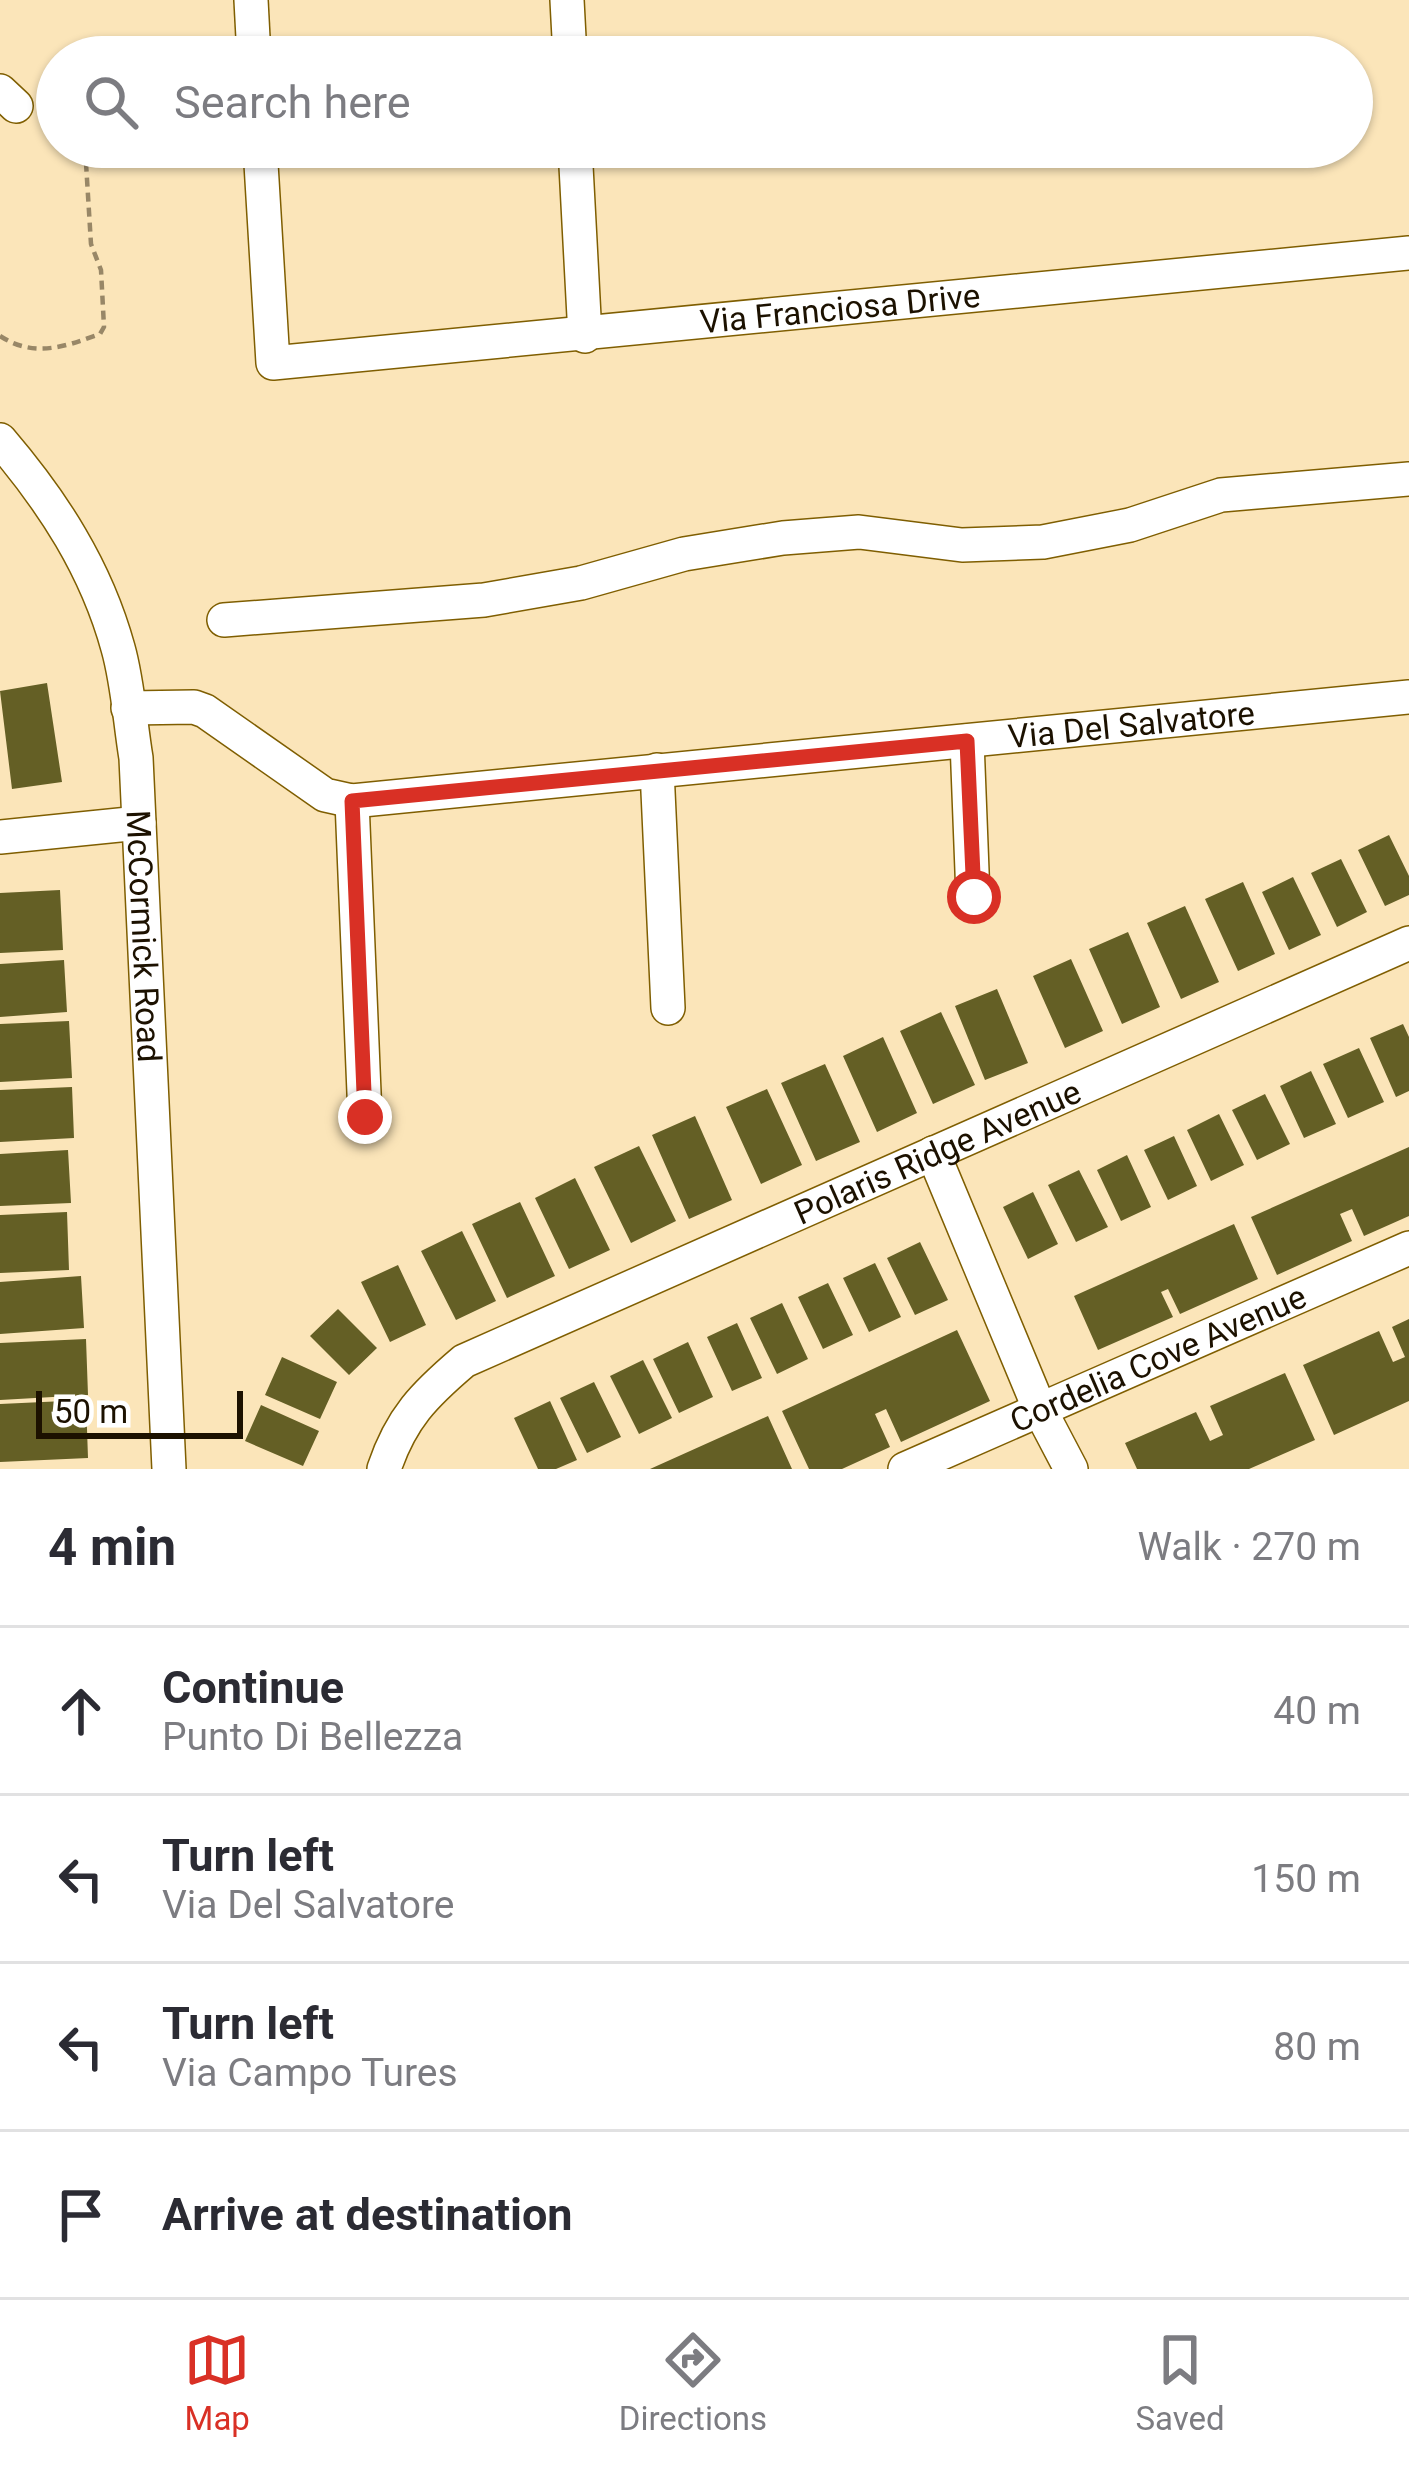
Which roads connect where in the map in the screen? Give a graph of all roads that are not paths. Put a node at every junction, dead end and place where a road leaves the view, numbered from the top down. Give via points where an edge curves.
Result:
1 (251, 0) edge
2 (574, 1) edge
3 (253, 36) edge
4 (572, 36) edge
5 (261, 168) edge
6 (576, 168) edge
7 (1409, 253) edge
8 (585, 336) junction
9 (0, 440) edge
10 (1409, 479) edge
11 (224, 620) dead end
12 (1409, 697) edge
13 (128, 708) junction
14 (967, 741) junction
15 (657, 770) junction
16 (352, 801) junction
17 (139, 823) junction
18 (0, 837) edge
19 (974, 897) dead end
20 (1409, 943) edge
21 (668, 1008) dead end
22 (365, 1117) dead end
23 (933, 1154) junction
24 (1409, 1248) edge
25 (1040, 1410) junction
26 (169, 1469) edge
27 (384, 1469) edge
28 (905, 1469) edge
29 (1071, 1469) edge

1 - 3 street
2 - 4 street
5 - 8 street, Via Franciosa Drive via 273,363
6 - 8 street
7 - 8 street, Via Franciosa Drive
9 - 13 street, McCormick Road via 44,492 89,567 119,649
10 - 11 street via 1221,495 1043,542 962,545 859,532 783,538 484,600
12 - 14 street, Via Del Salvatore
13 - 16 street via 205,711 325,795
13 - 17 street, McCormick Road
14 - 15 street, Via Del Salvatore
14 - 19 street
15 - 16 street, Via Del Salvatore
15 - 21 street
16 - 22 street
17 - 18 street
17 - 26 street, McCormick Road
20 - 23 street, Polaris Ridge Avenue
23 - 25 street
23 - 27 street, Polaris Ridge Avenue via 464,1361 418,1401
24 - 25 street, Cordelia Cove Avenue
25 - 28 street, Cordelia Cove Avenue
25 - 29 street

